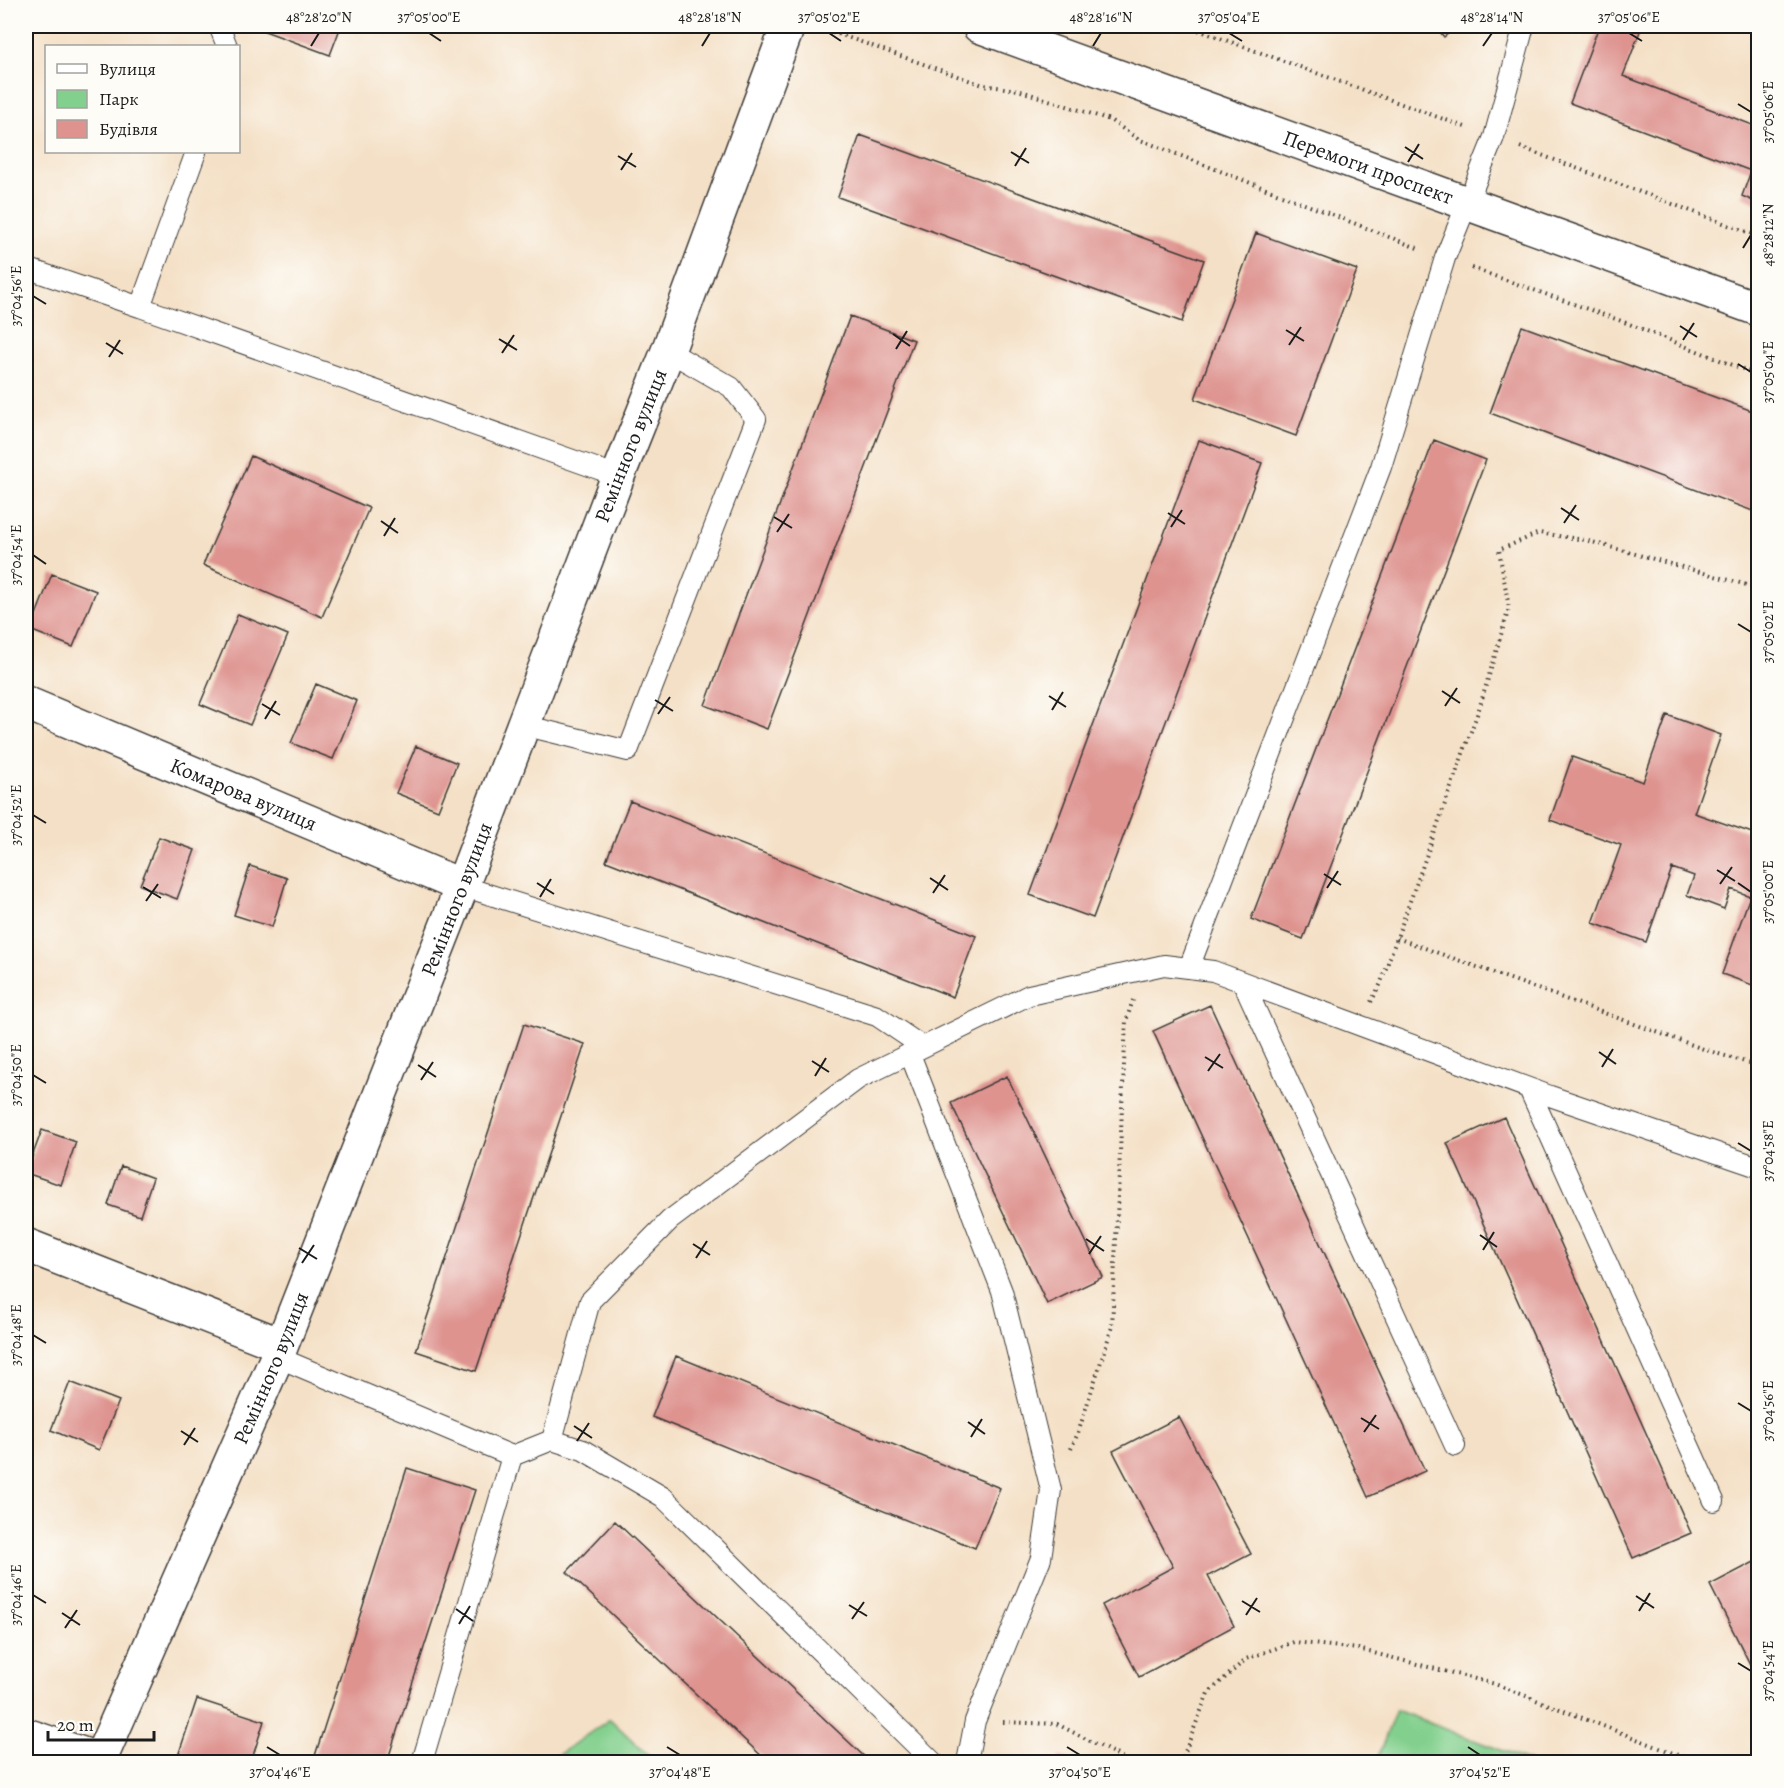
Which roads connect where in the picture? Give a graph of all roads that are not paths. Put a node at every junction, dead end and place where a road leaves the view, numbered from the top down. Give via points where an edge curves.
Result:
1 (219, 26) edge
2 (788, 26) edge
3 (979, 26) edge
4 (1524, 26) edge
5 (227, 45) edge
6 (196, 153) edge
7 (1466, 204) junction
8 (26, 268) edge
9 (140, 307) junction
10 (1758, 309) edge
11 (668, 351) junction
12 (618, 476) junction
13 (26, 703) edge
14 (523, 725) junction
15 (462, 886) junction
16 (1189, 968) junction
17 (1243, 982) junction
18 (916, 1051) junction
19 (1529, 1089) junction
20 (1758, 1167) edge
21 (26, 1245) edge
22 (279, 1351) junction
23 (552, 1440) junction
24 (1455, 1446) dead end
25 (512, 1456) junction
26 (1714, 1501) dead end
27 (26, 1735) edge
28 (99, 1761) edge
29 (422, 1762) edge
30 (933, 1762) edge
31 (967, 1762) edge

1 - 5 lane
2 - 11 street, Ремінного вулиця
3 - 7 street, Перемоги проспект
4 - 7 lane via 1494,137
6 - 9 lane
7 - 10 street, Перемоги проспект
7 - 16 lane via 1445,258 1381,467
8 - 9 lane
9 - 12 lane
11 - 12 street, Ремінного вулиця
11 - 14 lane via 731,387 756,419 628,751
12 - 14 street, Ремінного вулиця
13 - 15 street, Комарова вулиця
14 - 15 street, Ремінного вулиця
15 - 18 lane via 877,1016
15 - 22 street, Ремінного вулиця
16 - 17 lane via 1213,971
16 - 18 lane via 1164,965 1029,995
17 - 19 lane
17 - 24 lane
18 - 23 lane via 858,1079 670,1220 590,1302
18 - 31 lane via 1002,1291 1051,1490 1041,1558 975,1721
19 - 20 lane
19 - 26 lane
21 - 22 street
22 - 25 lane
22 - 28 street, Ремінного вулиця
23 - 25 lane
23 - 30 lane via 583,1450 663,1497
25 - 29 lane
27 - 28 street

